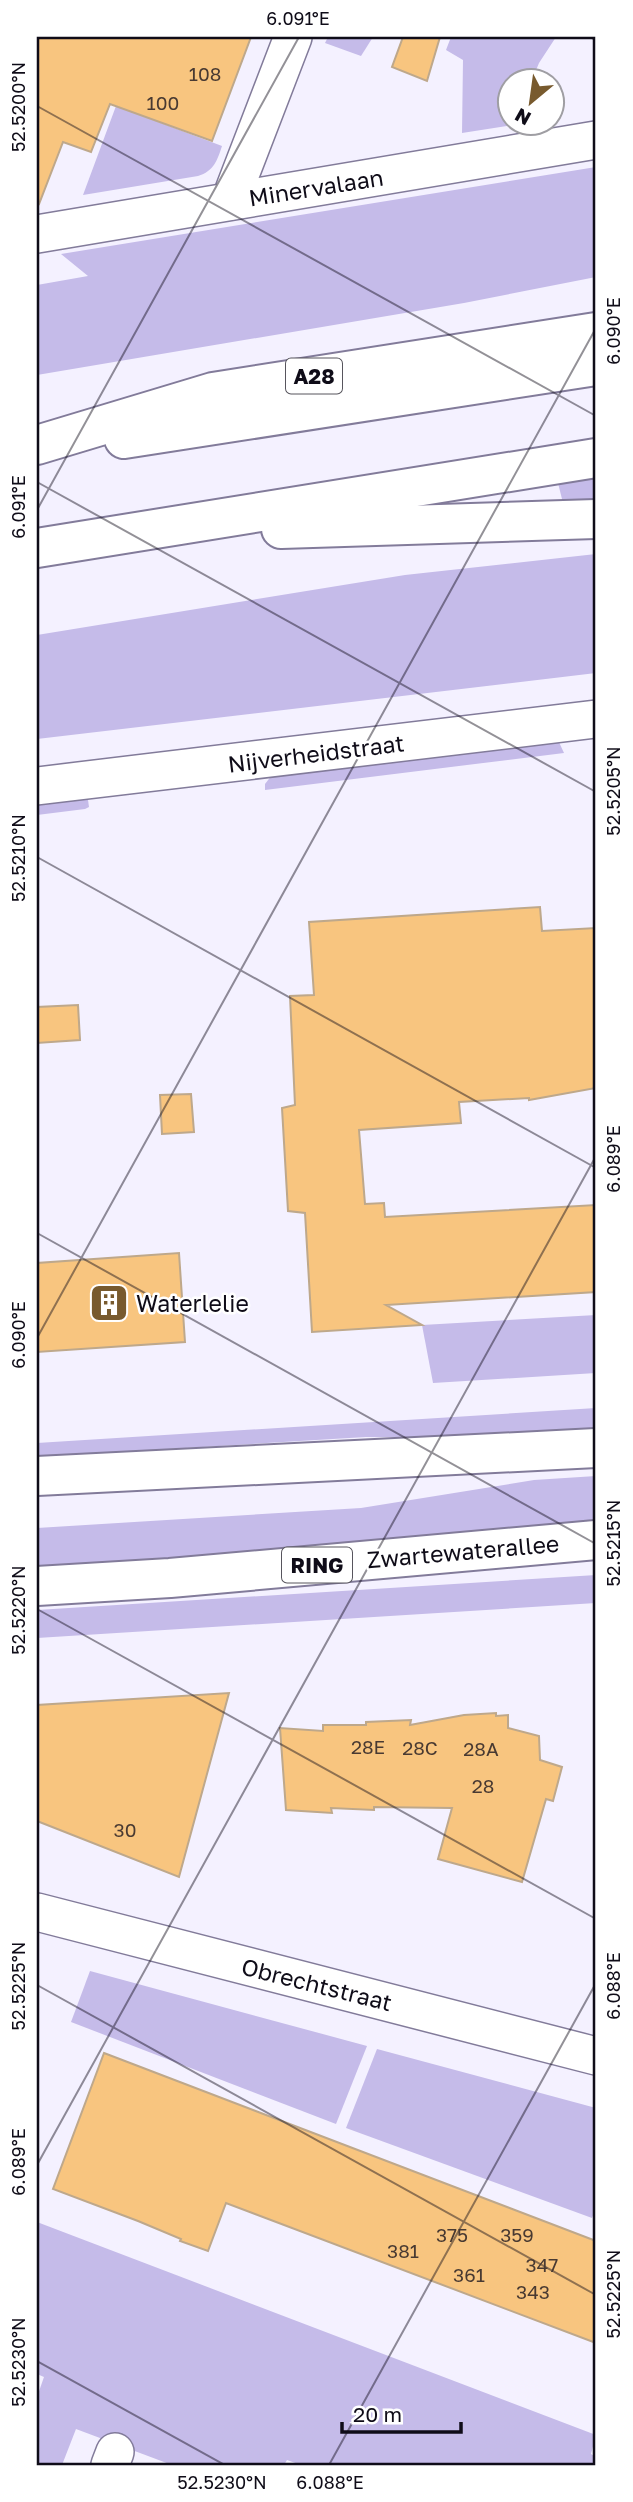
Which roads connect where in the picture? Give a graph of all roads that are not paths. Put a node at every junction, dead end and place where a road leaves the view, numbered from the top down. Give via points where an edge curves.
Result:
1 (293, 37) edge
2 (596, 140) edge
3 (230, 201) junction
4 (37, 233) edge
5 (596, 332) edge
6 (596, 366) edge
7 (37, 445) edge
8 (37, 453) edge
9 (596, 458) edge
10 (596, 519) edge
11 (129, 533) junction
12 (37, 548) edge
13 (596, 719) edge
14 (37, 786) edge
15 (596, 1448) edge
16 (37, 1476) edge
17 (596, 1540) edge
18 (37, 1586) edge
19 (37, 1912) edge
20 (596, 2056) edge

1 - 3 street
2 - 3 street, Minervalaan
3 - 4 street, Minervalaan
5 - 7 main road, A28 via 212,392
6 - 8 main road, A28
9 - 11 main road
10 - 11 main road
11 - 12 main road
13 - 14 street, Nijverheidstraat
15 - 16 main road
17 - 18 main road, Zwartewaterallee / RING
19 - 20 street, Obrechtstraat

